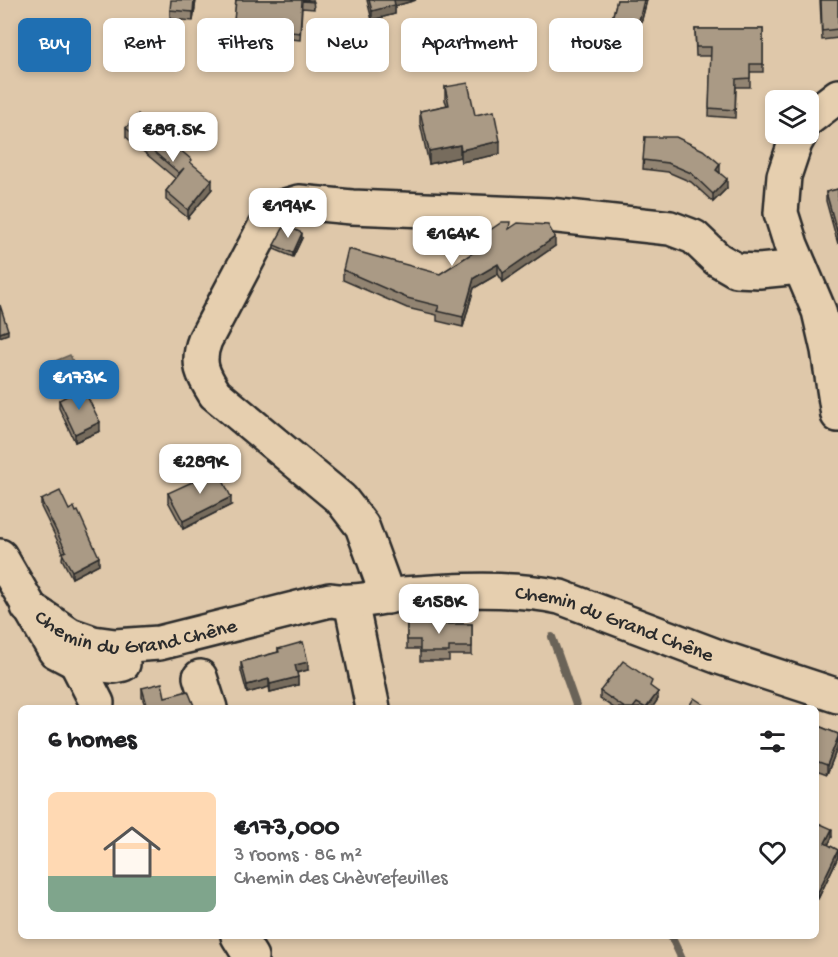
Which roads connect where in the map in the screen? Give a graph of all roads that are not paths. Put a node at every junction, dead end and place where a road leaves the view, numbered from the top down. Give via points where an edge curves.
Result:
1 (838, 96) edge
2 (819, 111) edge
3 (795, 144) edge
4 (800, 267) junction
5 (838, 415) edge
6 (0, 556) edge
7 (388, 597) junction
8 (349, 602) junction
9 (67, 649) junction
10 (113, 666) junction
11 (200, 677) dead end
12 (838, 696) edge
13 (90, 705) edge
14 (93, 705) edge
15 (209, 705) edge
16 (372, 705) edge
17 (240, 939) edge
18 (251, 957) edge

1 - 2 main road
3 - 4 main road via 784,176 781,213
4 - 5 main road via 819,311
4 - 7 main road via 736,270 717,259 694,237 670,228 549,215 299,202 282,207 268,219 205,340 199,354 202,374 215,394 341,499 362,526
6 - 9 main road, Chemin du Grand Chêne via 28,607
7 - 8 main road, Chemin du Grand Chêne
7 - 12 main road, Chemin du Grand Chêne via 510,591 560,597 719,657
8 - 9 main road, Chemin du Grand Chêne via 330,600 159,643 93,643
8 - 10 main road, Chemin du Grand Chêne via 340,608 157,658
8 - 16 main road
9 - 10 main road, Chemin du Grand Chêne
9 - 13 main road via 75,700
10 - 14 main road via 100,682
11 - 15 main road
17 - 18 main road

